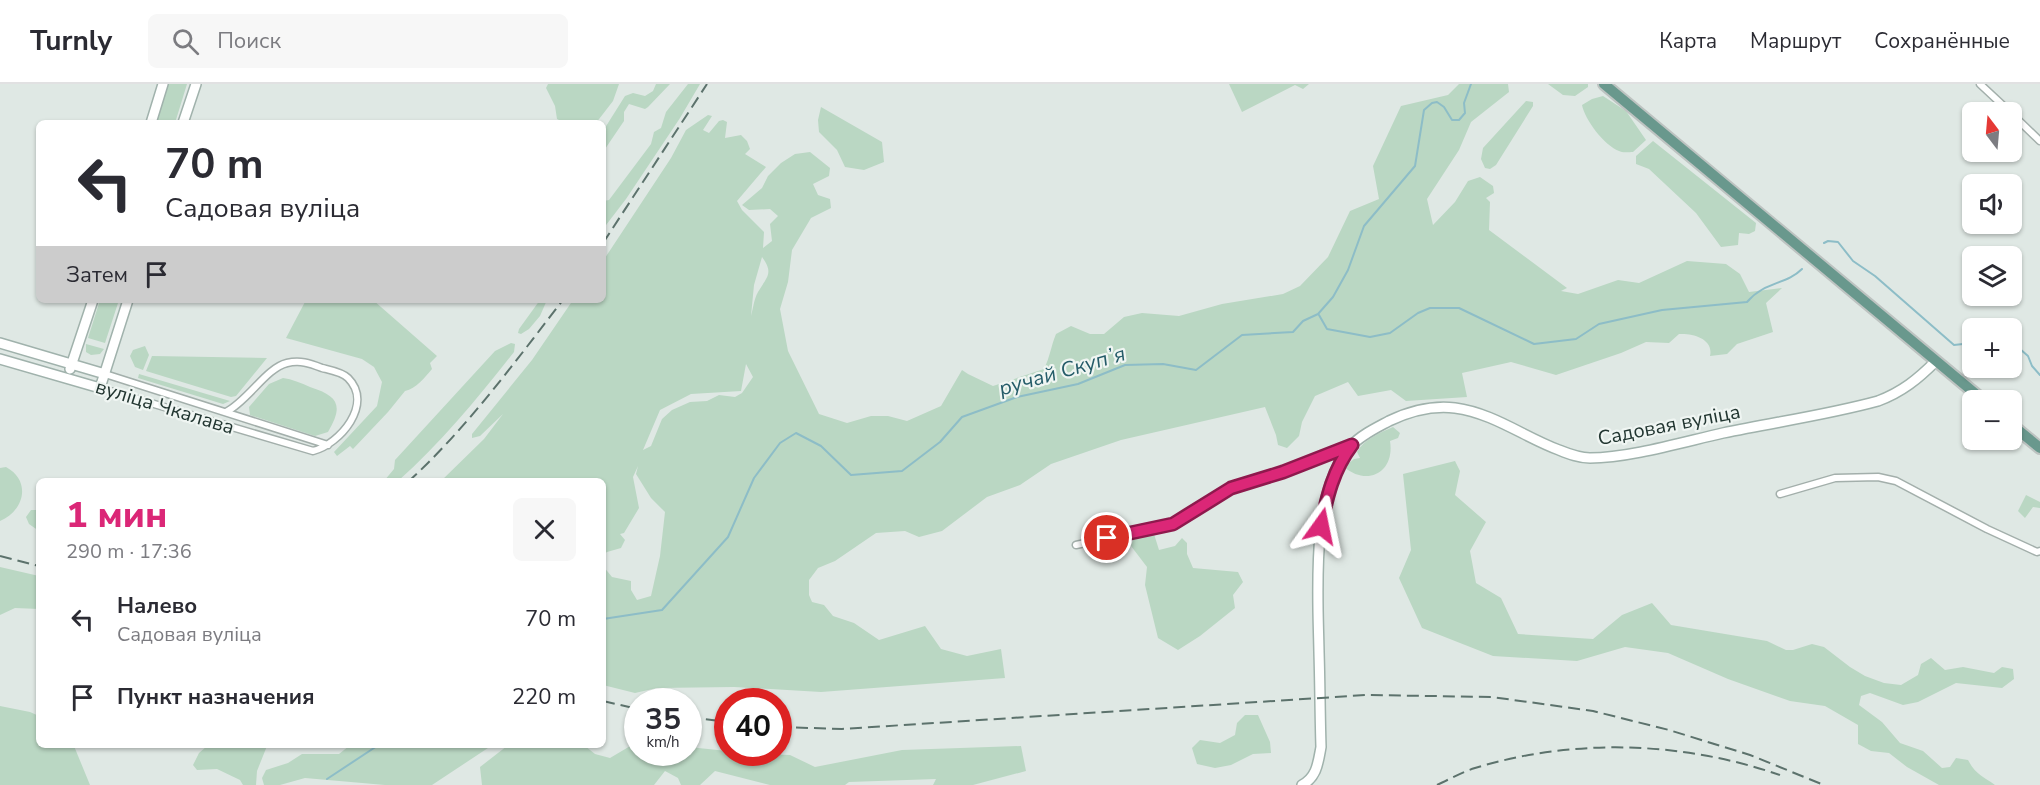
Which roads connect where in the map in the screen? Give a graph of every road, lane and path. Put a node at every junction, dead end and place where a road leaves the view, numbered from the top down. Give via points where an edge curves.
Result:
1 (163, 84) edge
2 (196, 84) edge
3 (1604, 84) edge
4 (1980, 84) edge
5 (1999, 102) edge
6 (152, 120) edge
7 (184, 120) edge
8 (2022, 124) edge
9 (2040, 141) edge
10 (92, 303) edge
11 (127, 303) edge
12 (0, 343) edge
13 (0, 359) edge
14 (1936, 361) junction
15 (72, 363) junction
16 (105, 374) junction
17 (68, 377) junction
18 (100, 388) junction
19 (1971, 390) edge
20 (226, 412) junction
21 (2022, 433) edge
22 (328, 445) junction
23 (1352, 445) junction
24 (2040, 448) edge
25 (1780, 494) dead end
26 (1076, 545) dead end
27 (2040, 551) edge
28 (1302, 785) edge

1 - 6 street
2 - 7 street
3 - 14 main road
4 - 5 street
8 - 9 street
10 - 15 street
11 - 16 street
12 - 15 street, вуліца Чкалава
13 - 17 street, вуліца Чкалава
14 - 19 main road
14 - 23 street, Садовая вуліца via 1917,380 1878,401 1633,453 1589,458 1572,455 1477,412 1437,407 1401,416
15 - 16 street, вуліца Чкалава
15 - 17 street
16 - 18 street
16 - 20 street, вуліца Чкалава
17 - 18 street, вуліца Чкалава
18 - 22 street, вуліца Чкалава via 313,451
20 - 22 street, вуліца Чкалава
20 - 22 street, вуліца Чкалава via 247,398 274,369 284,363 302,361 346,376 356,389 358,404 351,421
21 - 24 main road
23 - 26 street, Садовая вуліца via 1231,488 1173,524
23 - 28 street, Садовая вуліца via 1335,473 1321,526 1321,747 1317,768 1311,780
25 - 27 street via 1835,478 1878,477 1896,481 1987,529

